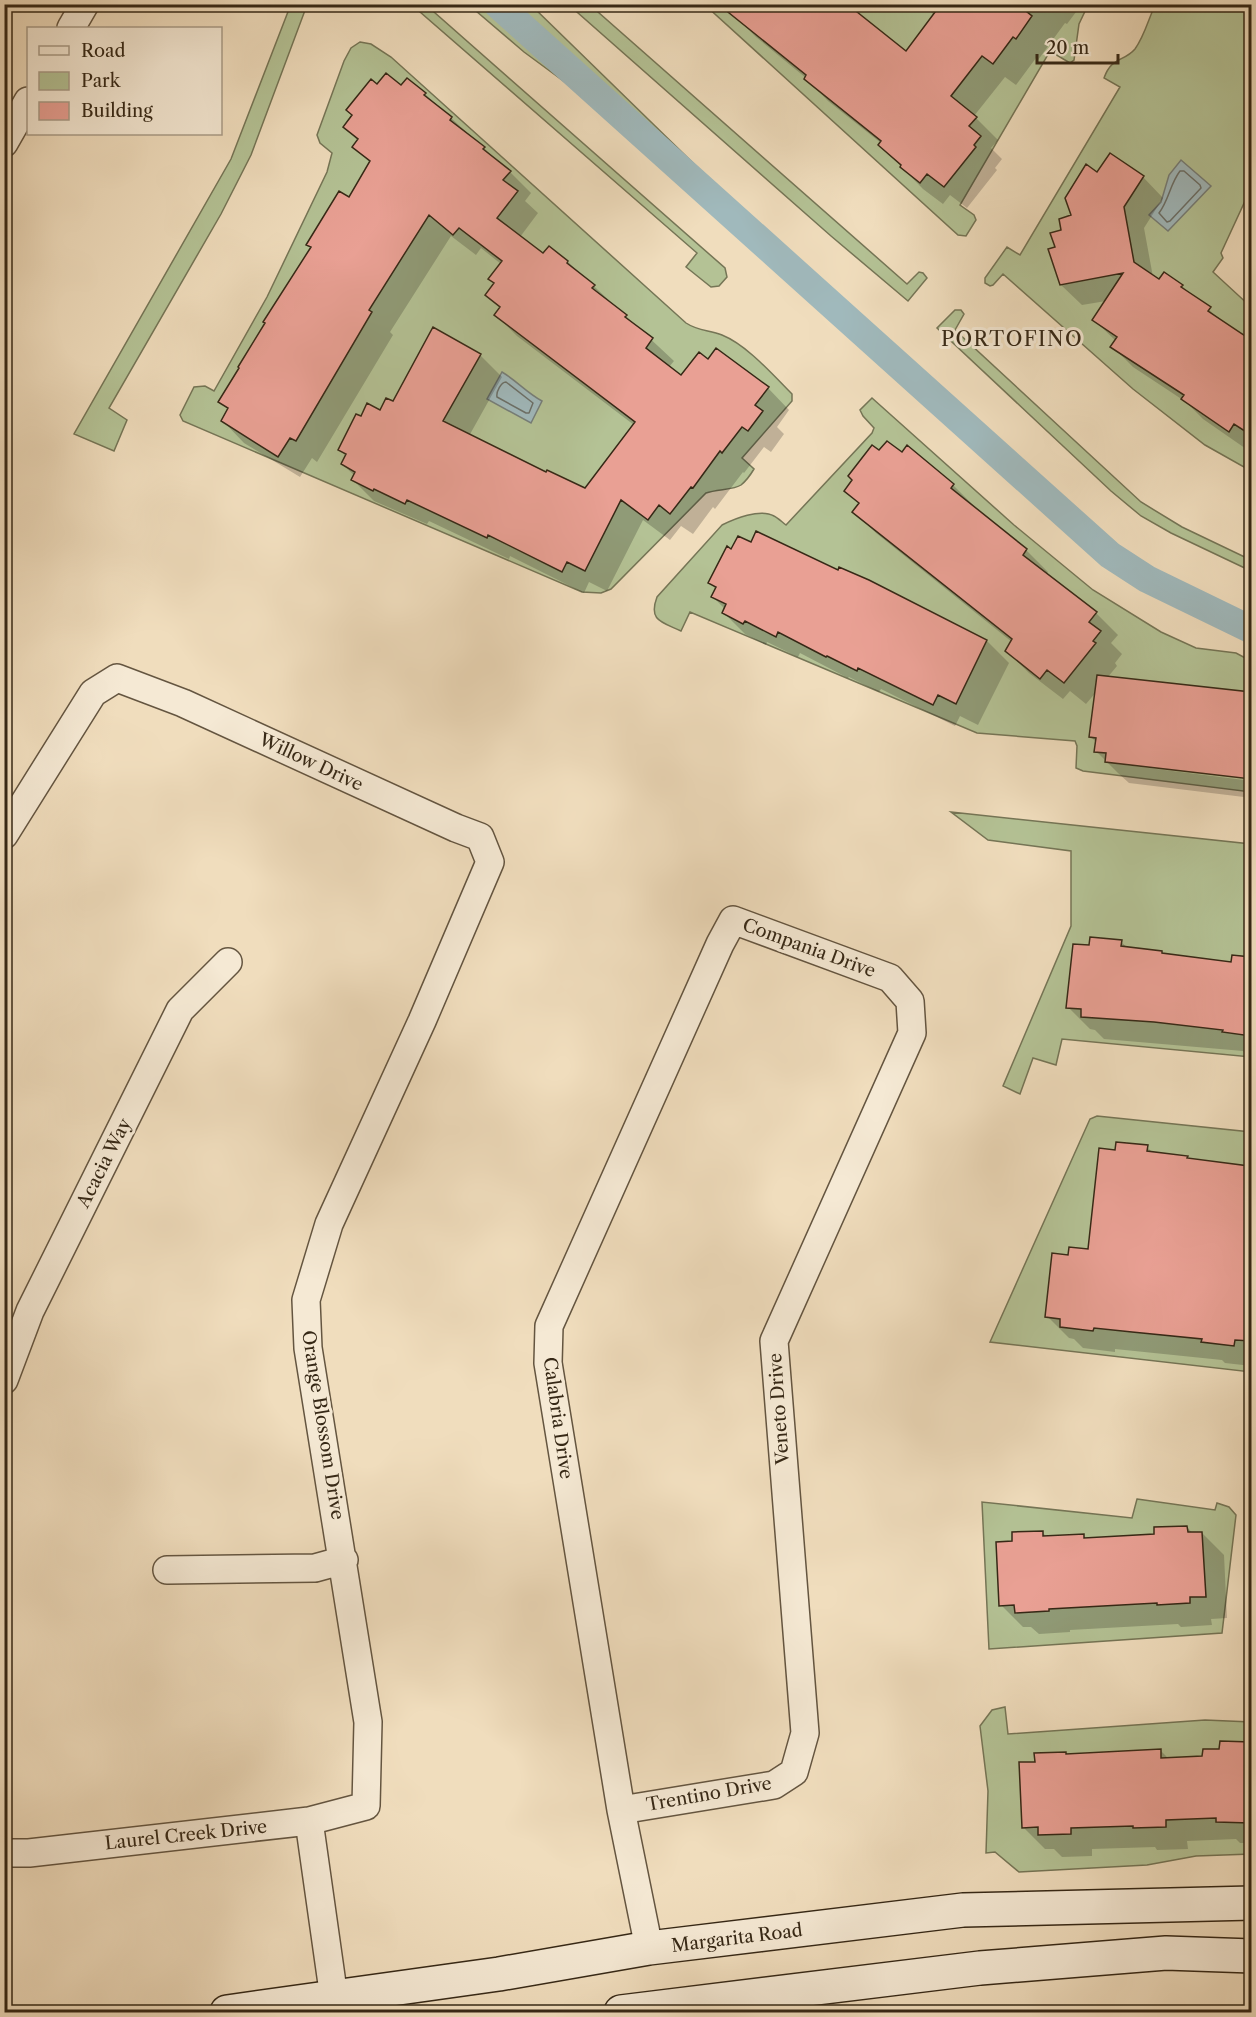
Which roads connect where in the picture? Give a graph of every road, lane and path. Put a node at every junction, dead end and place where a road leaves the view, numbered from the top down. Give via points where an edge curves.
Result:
1 (85, 4) edge
2 (72, 27) edge
3 (20, 100) edge
4 (4, 143) edge
5 (4, 835) edge
6 (490, 862) joint
7 (733, 920) joint
8 (228, 962) dead end
9 (910, 1001) joint
10 (4, 1380) edge
11 (344, 1560) junction
12 (167, 1570) dead end
13 (794, 1772) joint
14 (366, 1806) joint
15 (621, 1810) junction
16 (309, 1821) junction
17 (4, 1853) edge
18 (1251, 1903) edge
19 (649, 1948) junction
20 (1251, 1956) edge
21 (335, 2005) edge
22 (227, 2013) edge
23 (621, 2013) edge

1 - 2 street
3 - 4 street
5 - 6 street, Willow Drive via 93,693 117,678 183,703 480,837
6 - 11 street, Orange Blossom Drive via 329,1224 306,1300 308,1348
7 - 9 street, Compania Drive via 890,978
7 - 15 street, Calabria Drive via 549,1326 548,1363
8 - 10 street, Acacia Way via 180,1010 30,1311
9 - 13 street, Veneto Drive via 912,1033 774,1341 805,1733
11 - 12 street via 315,1568
11 - 14 street, Orange Blossom Drive via 368,1722
13 - 15 street, Trentino Drive via 774,1785
14 - 16 street, Laurel Creek Drive
15 - 19 street, Calabria Drive
16 - 17 street, Laurel Creek Drive
16 - 21 street
18 - 19 main road, Margarita Road via 963,1910
19 - 21 main road, Margarita Road
20 - 23 main road via 1166,1953 980,1968
21 - 22 main road, Margarita Road

